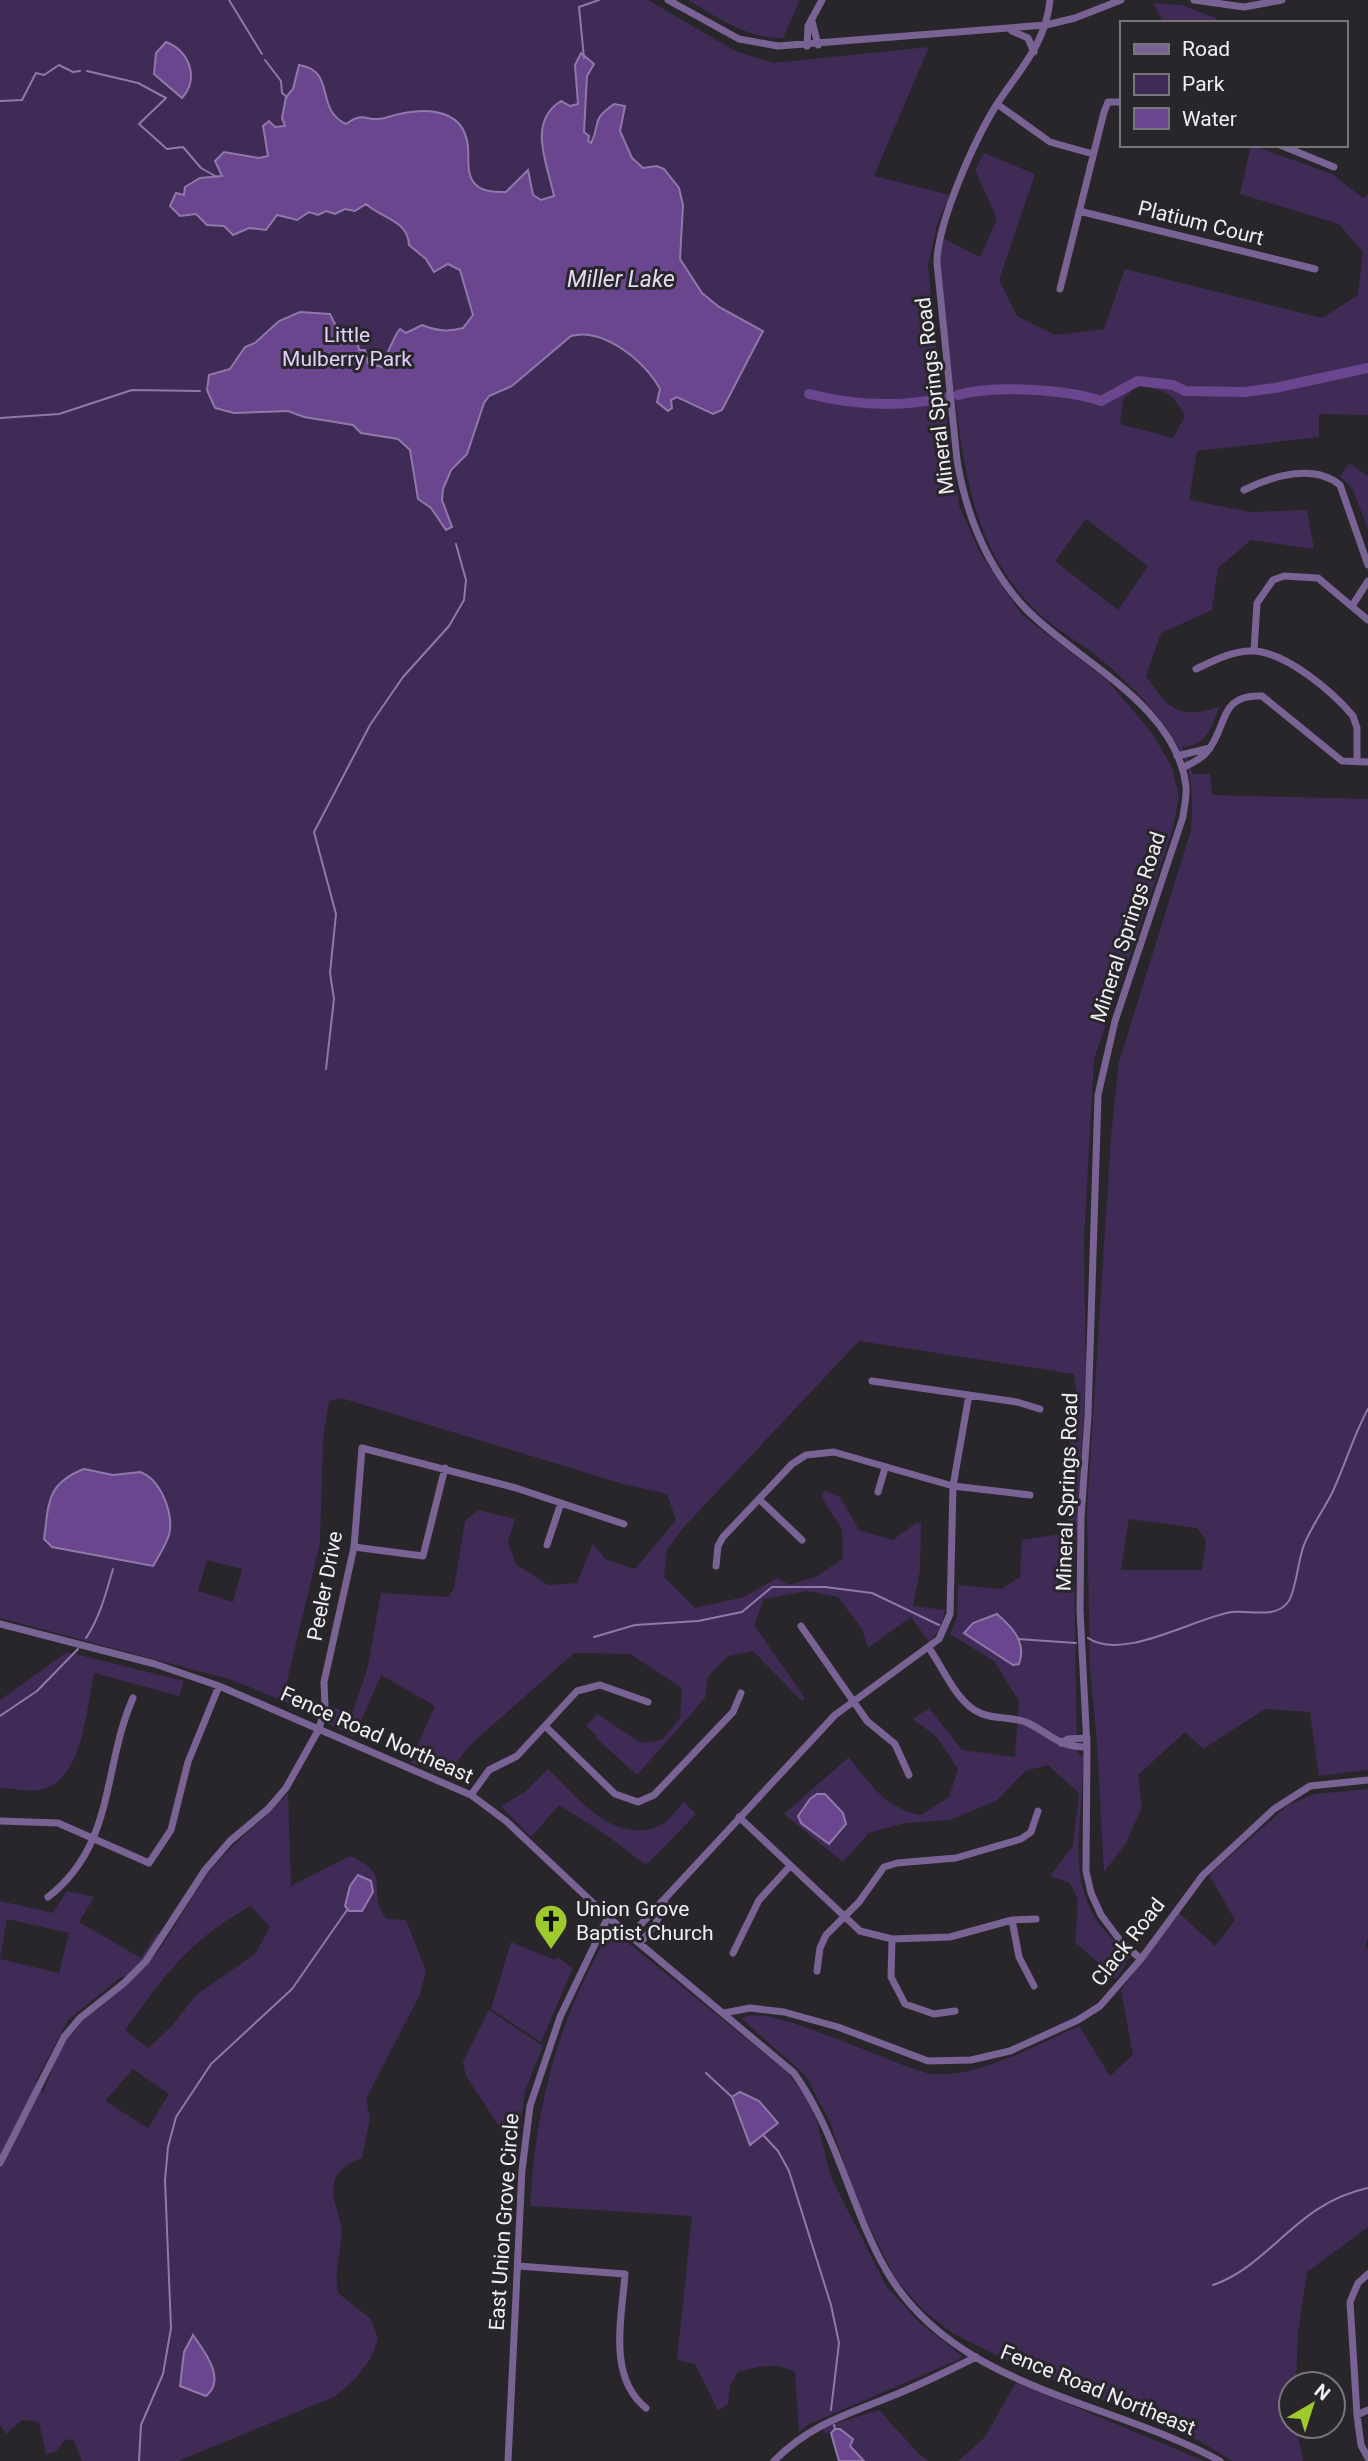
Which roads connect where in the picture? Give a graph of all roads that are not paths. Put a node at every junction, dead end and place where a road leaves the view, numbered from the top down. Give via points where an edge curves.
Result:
1 (668, 0) edge
2 (822, 0) edge
3 (1050, 0) edge
4 (1121, 0) edge
5 (1194, 0) edge
6 (1282, 0) edge
7 (812, 21) junction
8 (1046, 25) junction
9 (1008, 29) junction
10 (818, 45) junction
11 (807, 46) junction
12 (1034, 53) junction
13 (1120, 102) edge
14 (997, 104) junction
15 (1285, 147) edge
16 (1093, 154) junction
17 (1335, 167) dead end
18 (1079, 211) junction
19 (1315, 269) dead end
20 (1060, 289) dead end
21 (1244, 490) dead end
22 (1368, 565) edge
23 (1368, 581) edge
24 (1352, 606) junction
25 (1368, 620) edge
26 (1254, 651) junction
27 (1196, 669) dead end
28 (1210, 748) junction
29 (1177, 756) junction
30 (1357, 762) junction
31 (1368, 762) edge
32 (1182, 768) junction
33 (872, 1381) dead end
34 (969, 1395) junction
35 (1040, 1409) dead end
36 (445, 1468) junction
37 (885, 1468) junction
38 (953, 1486) junction
39 (878, 1493) dead end
40 (1030, 1495) dead end
41 (760, 1500) junction
42 (561, 1503) junction
43 (624, 1524) dead end
44 (802, 1540) dead end
45 (547, 1545) dead end
46 (354, 1547) junction
47 (716, 1566) dead end
48 (0, 1624) edge
49 (801, 1626) dead end
50 (929, 1648) junction
51 (219, 1686) junction
52 (741, 1693) dead end
53 (134, 1698) dead end
54 (854, 1701) junction
55 (648, 1702) dead end
56 (545, 1726) junction
57 (319, 1729) junction
58 (1087, 1738) junction
59 (1061, 1743) junction
60 (1087, 1747) junction
61 (909, 1775) dead end
62 (1368, 1780) edge
63 (471, 1795) junction
64 (1038, 1811) dead end
65 (739, 1817) junction
66 (0, 1821) edge
67 (93, 1838) junction
68 (790, 1866) junction
69 (48, 1897) dead end
70 (667, 1899) junction
71 (608, 1917) junction
72 (843, 1918) junction
73 (1036, 1919) dead end
74 (1012, 1920) junction
75 (631, 1935) junction
76 (892, 1939) junction
77 (640, 1943) junction
78 (733, 1953) dead end
79 (1141, 1959) junction
80 (817, 1971) dead end
81 (1034, 1986) dead end
82 (955, 2011) dead end
83 (724, 2012) junction
84 (0, 2163) edge
85 (518, 2266) junction
86 (1368, 2274) edge
87 (976, 2357) junction
88 (646, 2408) dead end
89 (1368, 2410) edge
90 (1357, 2416) junction
91 (1368, 2458) edge
92 (508, 2461) edge
93 (774, 2461) edge
94 (1220, 2461) edge

1 - 11 street via 739,39
2 - 7 street
3 - 8 street, Mineral Springs Road
4 - 8 street
5 - 6 street via 1244,7
7 - 10 street
7 - 11 street
8 - 9 street
8 - 12 street, Mineral Springs Road
9 - 10 street
9 - 12 street via 1028,38
10 - 11 street
12 - 14 street, Mineral Springs Road
13 - 16 street via 1108,102 1105,107
14 - 16 street via 1050,142
14 - 29 street, Mineral Springs Road via 956,192 937,248 962,493 987,552 1023,605 1126,690
15 - 17 street
16 - 18 street
18 - 19 street, Platium Court
18 - 20 street
21 - 22 street via 1260,482 1316,471 1329,476 1340,485
23 - 24 street
24 - 25 street
24 - 26 street via 1318,578 1300,575 1273,580 1257,603
26 - 27 street
26 - 30 street via 1293,665 1345,707 1357,728
28 - 29 street
28 - 30 street via 1227,708 1246,695 1262,696 1342,761
28 - 32 street
29 - 32 street, Mineral Springs Road
30 - 31 street
32 - 58 street, Mineral Springs Road via 1186,788 1183,817 1115,1021 1098,1095 1081,1531
33 - 34 street
34 - 35 street
34 - 38 street
36 - 42 street
36 - 46 street via 423,1556
36 - 46 street, Peeler Drive via 362,1448
37 - 38 street
37 - 39 street
37 - 41 street via 834,1452 819,1452 792,1464
38 - 40 street
38 - 50 street via 950,1614 945,1630
41 - 44 street
41 - 47 street via 723,1537
42 - 43 street
42 - 45 street
46 - 57 street, Peeler Drive via 324,1682 325,1707
48 - 51 street, Fence Road Northeast via 155,1664
49 - 54 street
50 - 54 street
50 - 59 street via 967,1704 979,1713 1019,1719
51 - 57 street, Fence Road Northeast
51 - 67 street via 188,1762 177,1816 152,1861 143,1863
52 - 56 street via 733,1712 654,1795 638,1802 615,1794
53 - 67 street via 106,1807
54 - 61 street via 867,1721 895,1744
54 - 65 street
55 - 56 street via 600,1685 588,1686 577,1691
56 - 63 street via 517,1756 489,1770
57 - 63 street, Fence Road Northeast
57 - 84 street via 286,1788 205,1870 146,1961 64,2037
58 - 59 street
58 - 60 street, Mineral Springs Road
59 - 60 street via 1068,1748
60 - 79 street, Mineral Springs Road via 1085,1863 1089,1886 1107,1923
62 - 79 street, Clack Road via 1310,1786 1274,1809 1203,1875
63 - 71 street, Fence Road Northeast via 506,1821
64 - 72 street via 1031,1832 1021,1839 956,1858 884,1867
65 - 68 street
65 - 70 street
66 - 67 street via 58,1823
67 - 69 street via 74,1874
68 - 72 street
68 - 78 street via 759,1900
70 - 75 street
70 - 77 street
71 - 75 street, Fence Road Northeast
71 - 85 street, East Union Grove Circle via 560,2017 530,2106
72 - 76 street via 860,1931
72 - 80 street via 826,1935
73 - 74 street
74 - 76 street via 950,1937
74 - 81 street via 1019,1957
75 - 77 street, Fence Road Northeast
76 - 82 street via 891,1977 905,2004 934,2014
77 - 83 street, Fence Road Northeast
79 - 83 street, Clack Road via 1100,2006 1078,2020 1010,2051 971,2060 928,2061 838,2027 767,2008
83 - 87 street, Fence Road Northeast via 794,2074 811,2098 851,2197 886,2270 905,2298 946,2339
85 - 88 street via 625,2274 621,2361 636,2400
85 - 92 street, East Union Grove Circle
86 - 90 street via 1358,2283 1350,2302
87 - 93 street via 840,2414 790,2445
87 - 94 street, Fence Road Northeast
89 - 90 street
90 - 91 street

